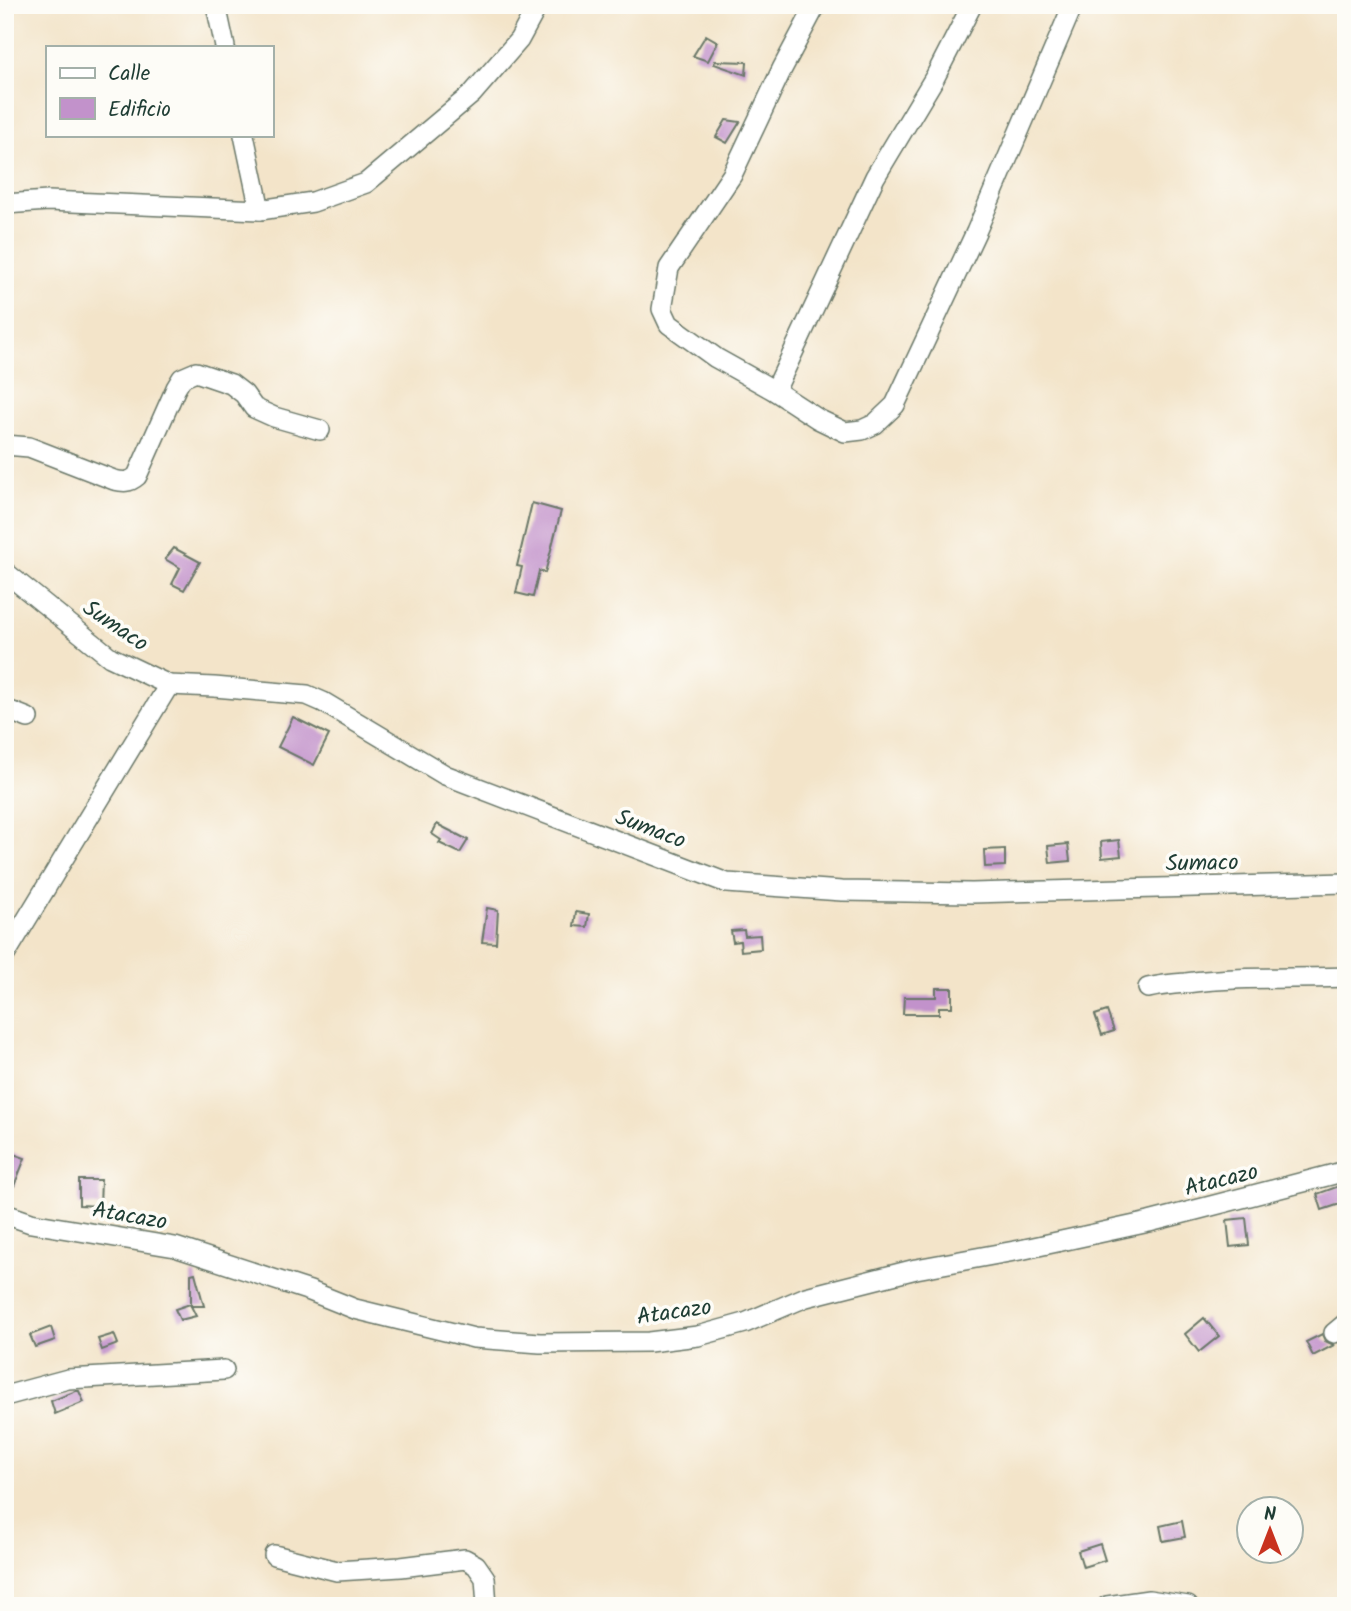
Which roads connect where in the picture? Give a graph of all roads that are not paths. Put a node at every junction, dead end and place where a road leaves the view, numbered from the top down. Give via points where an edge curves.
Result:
1 (216, 5) edge
2 (538, 5) edge
3 (816, 5) edge
4 (972, 5) edge
5 (1073, 5) edge
6 (225, 46) edge
7 (244, 136) edge
8 (5, 204) edge
9 (260, 211) junction
10 (775, 391) junction
11 (320, 430) dead end
12 (5, 445) edge
13 (5, 572) edge
14 (169, 685) junction
15 (5, 709) edge
16 (28, 718) dead end
17 (1346, 883) edge
18 (5, 955) edge
19 (1346, 977) edge
20 (1148, 988) dead end
21 (1346, 1171) edge
22 (5, 1214) edge
23 (224, 1370) dead end
24 (5, 1396) edge
25 (274, 1555) dead end
26 (487, 1606) edge
27 (1107, 1606) edge
28 (1188, 1606) edge

1 - 6 street
2 - 9 street via 519,40 472,94 366,183 313,202
3 - 10 street via 732,175 669,268 662,309 668,324
4 - 10 street via 875,177
5 - 10 street via 976,232 895,405 875,424 845,432
7 - 9 street
8 - 9 street via 48,201
11 - 12 street via 254,408 231,384 195,372 182,378 176,388 132,480 114,480 29,447
13 - 14 street, Sumaco via 110,657
14 - 17 street, Sumaco via 307,695 445,775 727,883 972,894
14 - 18 street
15 - 16 street
19 - 20 street via 1227,977
21 - 22 street, Atacazo via 1149,1222 916,1269 806,1297 745,1323 698,1336 649,1342 474,1338 355,1309 176,1247 32,1223
23 - 24 street via 68,1379
25 - 26 street via 337,1570 465,1559 485,1578
27 - 28 street via 1149,1600

